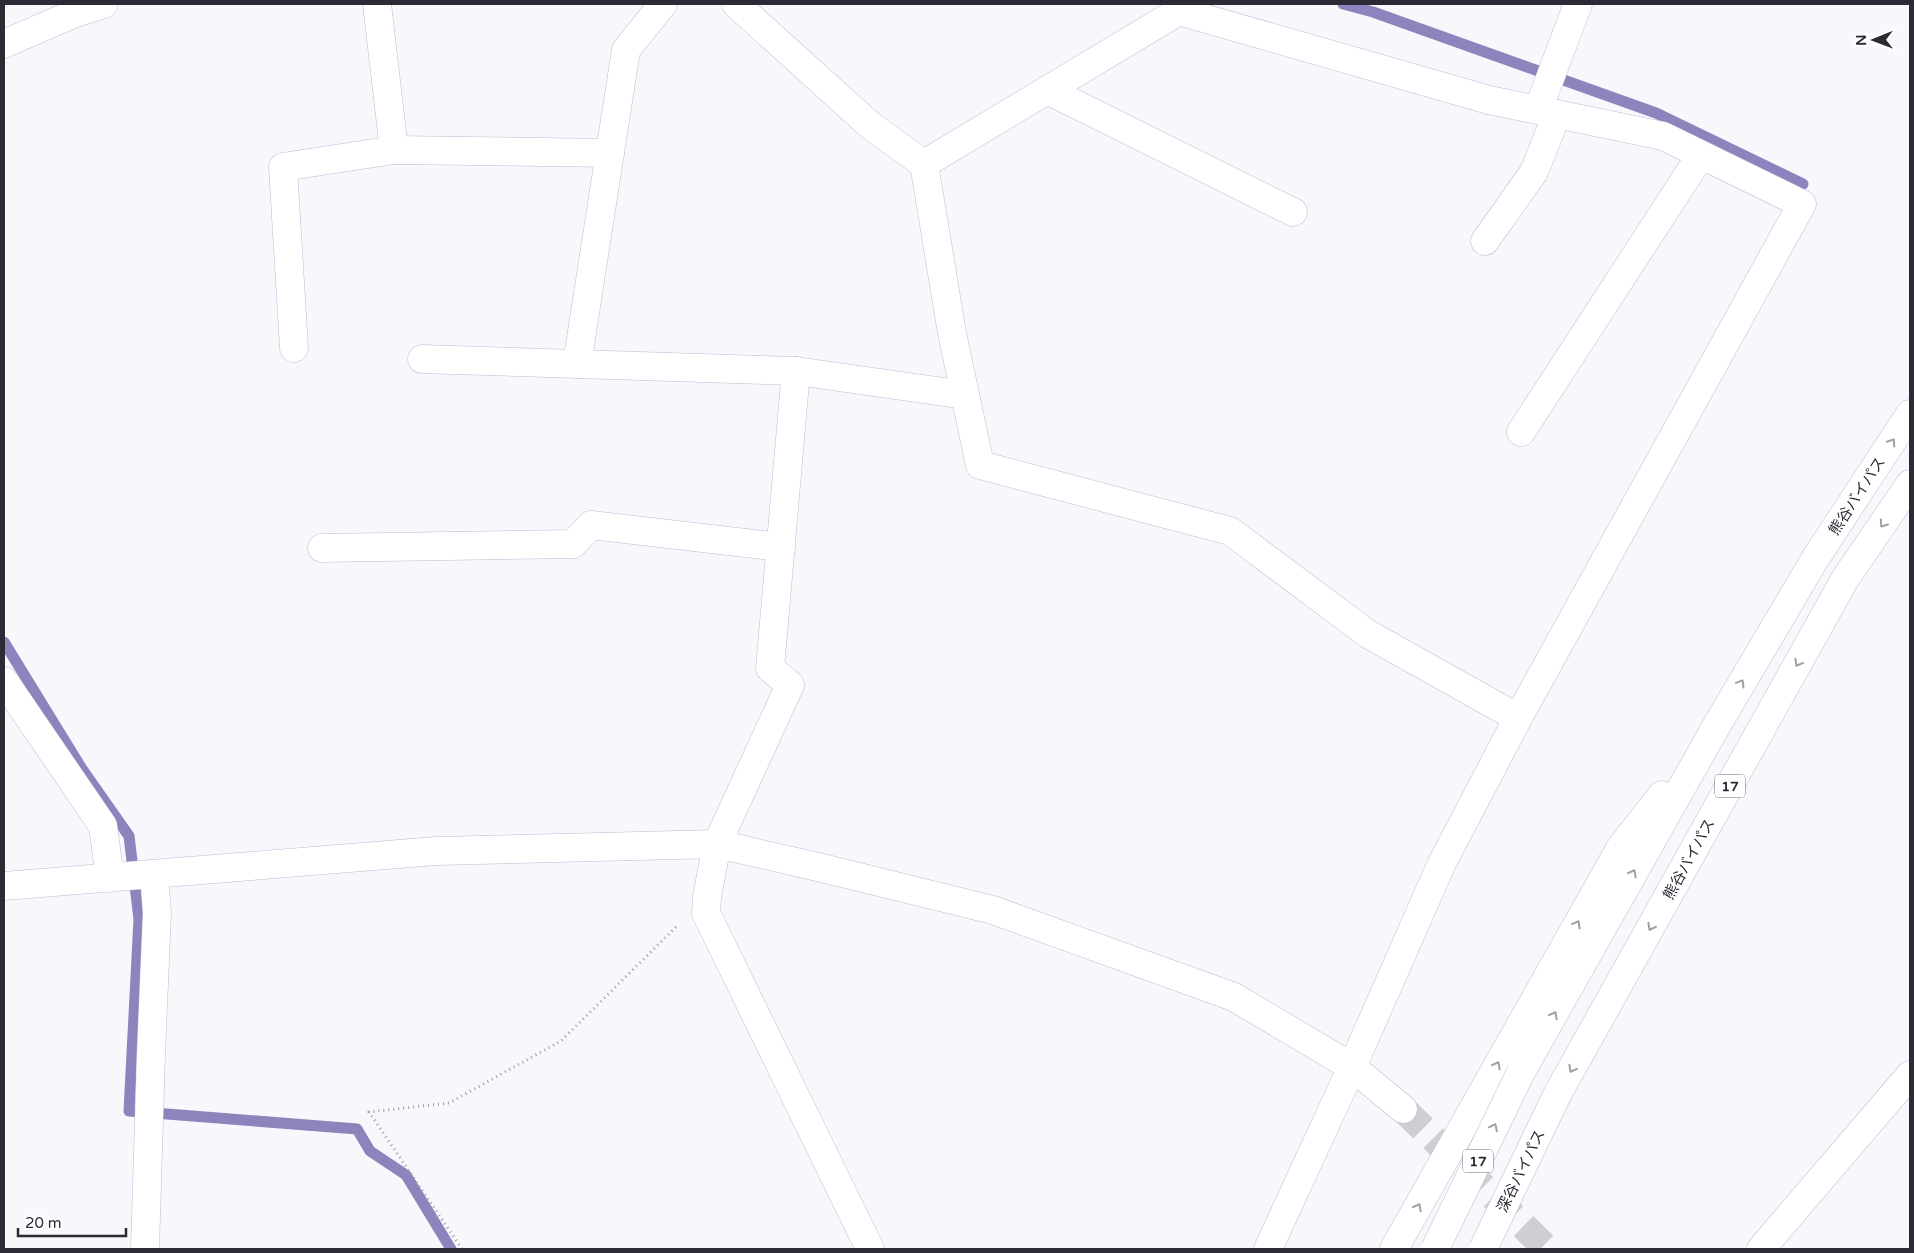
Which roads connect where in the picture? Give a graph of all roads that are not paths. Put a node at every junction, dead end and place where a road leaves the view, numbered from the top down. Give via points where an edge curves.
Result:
1 (104, 4) edge
2 (376, 4) edge
3 (663, 4) edge
4 (736, 4) edge
5 (1578, 4) edge
6 (1180, 7) edge
7 (4, 44) edge
8 (1047, 90) junction
9 (1547, 112) junction
10 (394, 150) junction
11 (610, 153) junction
12 (1701, 155) junction
13 (924, 164) junction
14 (1293, 212) dead end
15 (1484, 241) dead end
16 (294, 348) dead end
17 (422, 359) dead end
18 (576, 364) junction
19 (796, 371) junction
20 (965, 395) junction
21 (1910, 414) edge
22 (1521, 432) dead end
23 (1910, 484) edge
24 (781, 547) junction
25 (322, 548) dead end
26 (4, 681) edge
27 (1518, 718) junction
28 (1716, 725) junction
29 (717, 844) junction
30 (153, 874) junction
31 (110, 878) junction
32 (4, 886) edge
33 (1352, 1067) junction
34 (1910, 1075) edge
35 (1558, 1093) junction
36 (1403, 1110) tunnel mouth
37 (146, 1249) edge
38 (870, 1249) edge
39 (1268, 1249) edge
40 (1394, 1249) edge
41 (1435, 1249) edge
42 (1483, 1249) edge
43 (1496, 1249) edge
44 (1760, 1249) edge

1 - 7 main road
2 - 10 main road
3 - 11 main road via 626,50
4 - 13 main road via 871,126
5 - 9 main road
6 - 8 main road
6 - 9 main road via 1489,100
8 - 13 main road
8 - 14 main road
9 - 12 main road via 1663,136
9 - 15 main road via 1534,172
10 - 11 main road
10 - 16 main road via 283,167
11 - 18 main road
12 - 22 main road
12 - 27 main road via 1802,204
13 - 20 main road
17 - 18 main road
18 - 19 main road
19 - 20 main road
19 - 24 main road
20 - 27 main road via 980,465 1230,531 1368,634
28 -> 21 main road, 熊谷バイパス / 17 via 1815,559
23 -> 35 main road, 熊谷バイパス / 17 via 1845,579
24 - 25 main road via 591,524 573,544
24 - 29 main road via 770,668 790,685
26 - 31 main road via 103,826
27 - 33 main road via 1442,862
40 -> 28 main road, 17 via 1621,847
41 -> 28 main road, 熊谷バイパス / 17, bridge via 1521,1072
29 - 30 main road via 436,851
29 - 33 main road via 993,910 1234,997
29 - 38 main road via 706,913
30 - 31 main road
30 - 37 main road via 158,913
31 - 32 main road
33 - 36 main road
33 - 39 main road
34 - 44 main road
35 - 42 main road, 深谷バイパス / 17, bridge
35 - 43 main road, 熊谷バイパス / 17, bridge

